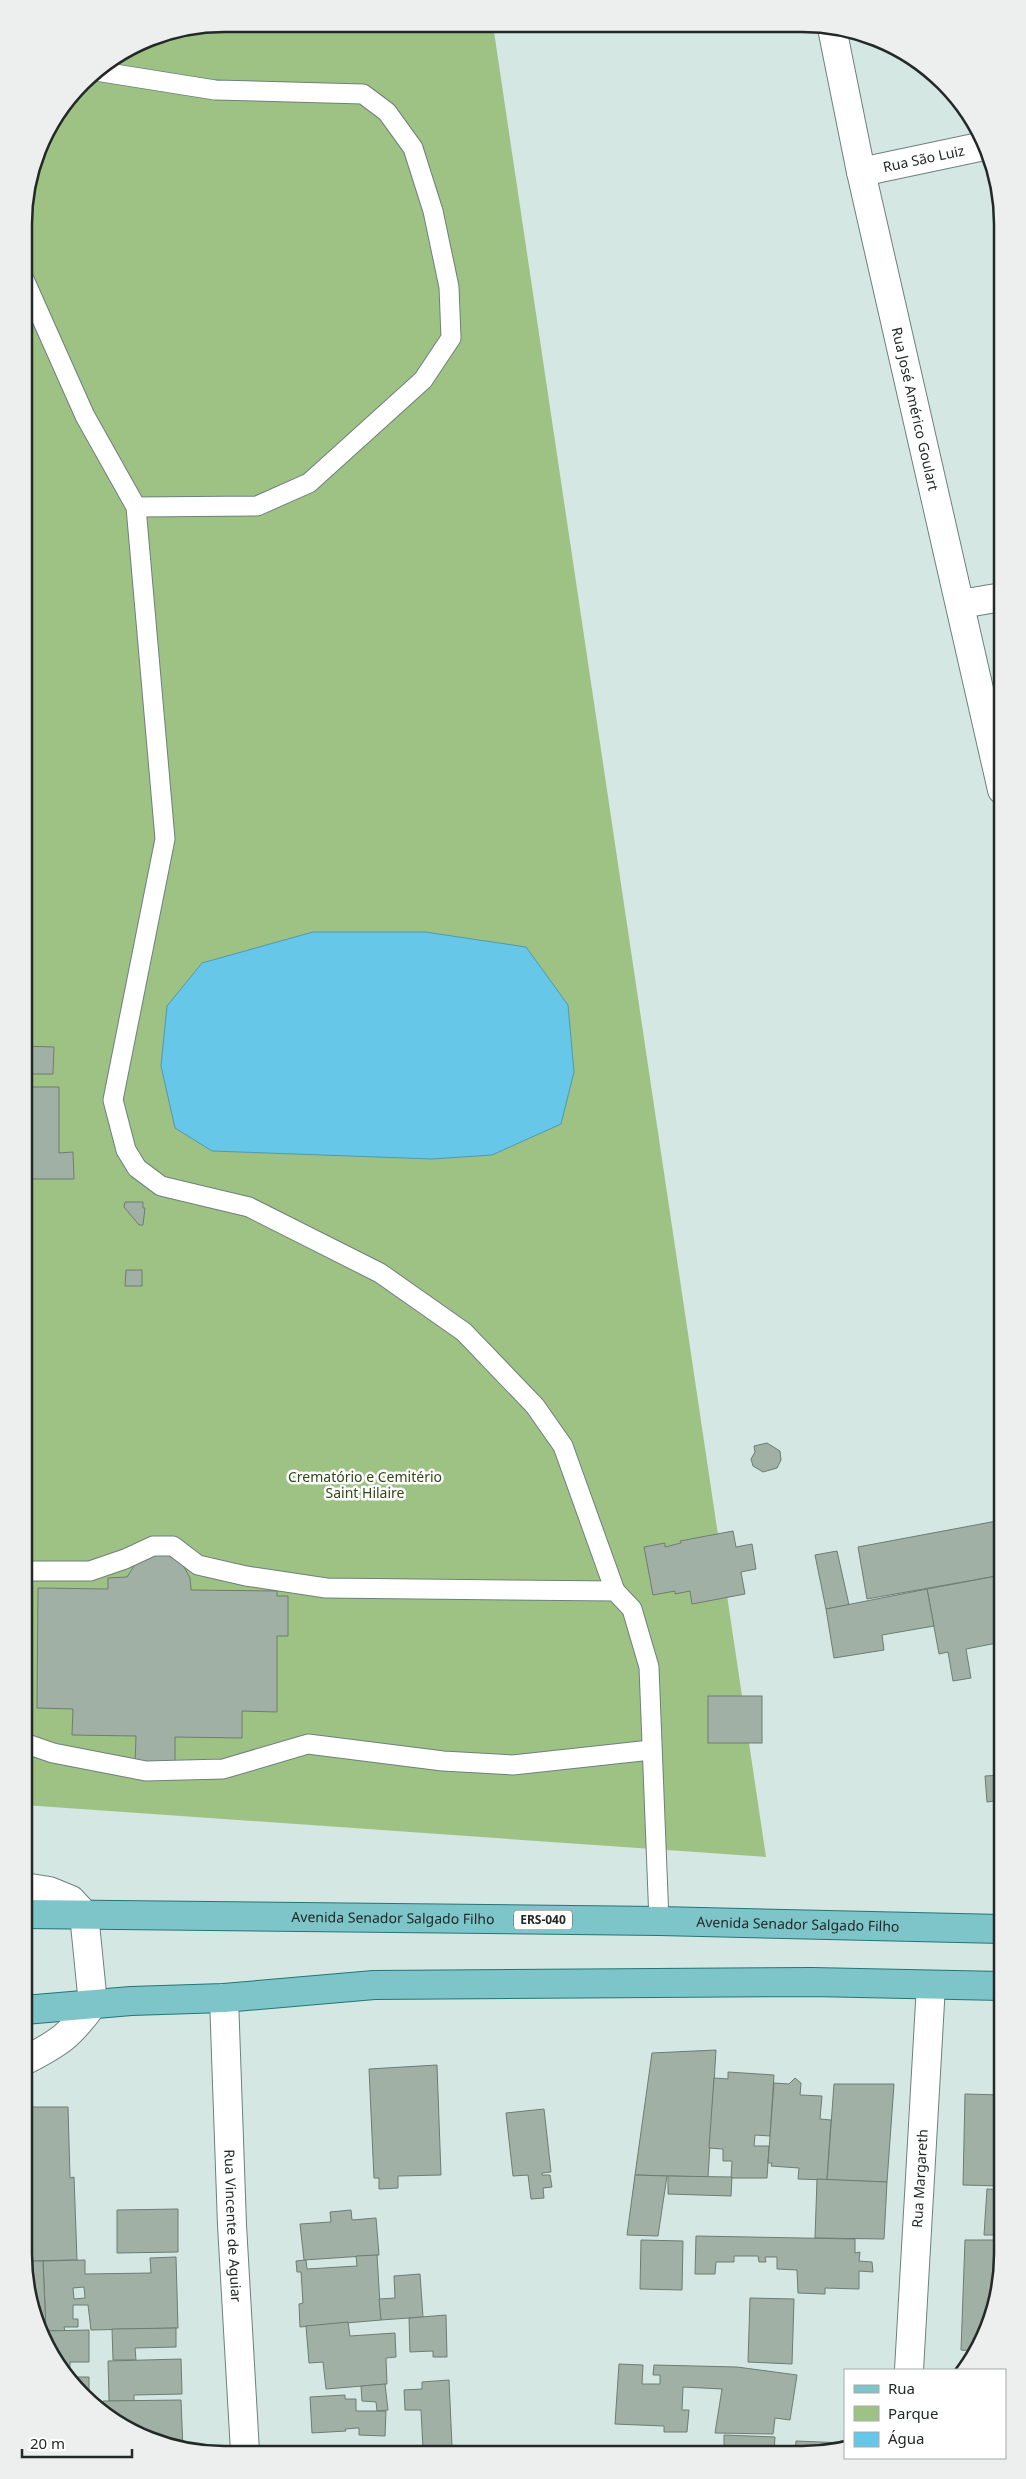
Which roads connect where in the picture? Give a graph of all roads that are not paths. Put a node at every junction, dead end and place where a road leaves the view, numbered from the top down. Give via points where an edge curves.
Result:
1 (833, 35) edge
2 (107, 73) edge
3 (977, 147) edge
4 (861, 172) junction
5 (32, 297) edge
6 (136, 507) junction
7 (994, 598) edge
8 (961, 604) junction
9 (994, 754) edge
10 (32, 1571) edge
11 (615, 1591) junction
12 (32, 1746) edge
13 (651, 1750) junction
14 (32, 1888) edge
15 (32, 1914) edge
16 (84, 1914) junction
17 (659, 1921) junction
18 (994, 1929) edge
19 (930, 1985) junction
20 (994, 1986) edge
21 (224, 1998) junction
22 (93, 2004) junction
23 (32, 2009) edge
24 (32, 2057) edge
25 (909, 2369) edge
26 (245, 2446) edge

1 - 4 street, Rua José Américo Goulart
2 - 6 lane via 215,90 363,94 387,112 413,148 433,211 449,287 451,338 423,380 309,483 258,506
3 - 4 street, Rua São Luiz
4 - 8 street, Rua José Américo Goulart
5 - 6 lane via 85,416
6 - 11 lane via 165,839 113,1100 126,1150 137,1168 161,1186 249,1207 380,1273 464,1332 535,1406 562,1446
7 - 8 street
8 - 9 street, Rua José Américo Goulart
10 - 11 lane via 90,1571 153,1546 173,1546 198,1564 246,1576 326,1588
11 - 13 lane via 632,1609 649,1667
12 - 13 lane via 53,1753 146,1771 223,1769 308,1744 513,1766
13 - 17 lane
14 - 16 street via 71,1900
15 - 16 main road, Avenida Senador Salgado Filho / ERS-040
16 - 17 main road, Avenida Senador Salgado Filho / ERS-040
16 - 22 street
17 - 18 main road, Avenida Senador Salgado Filho / ERS-040
19 - 20 main road
19 - 21 main road via 812,1982 374,1985
19 - 25 street, Rua Margareth
21 - 22 main road
21 - 26 street, Rua Vincente de Aguiar
22 - 23 main road
22 - 24 street via 77,2026 58,2043

